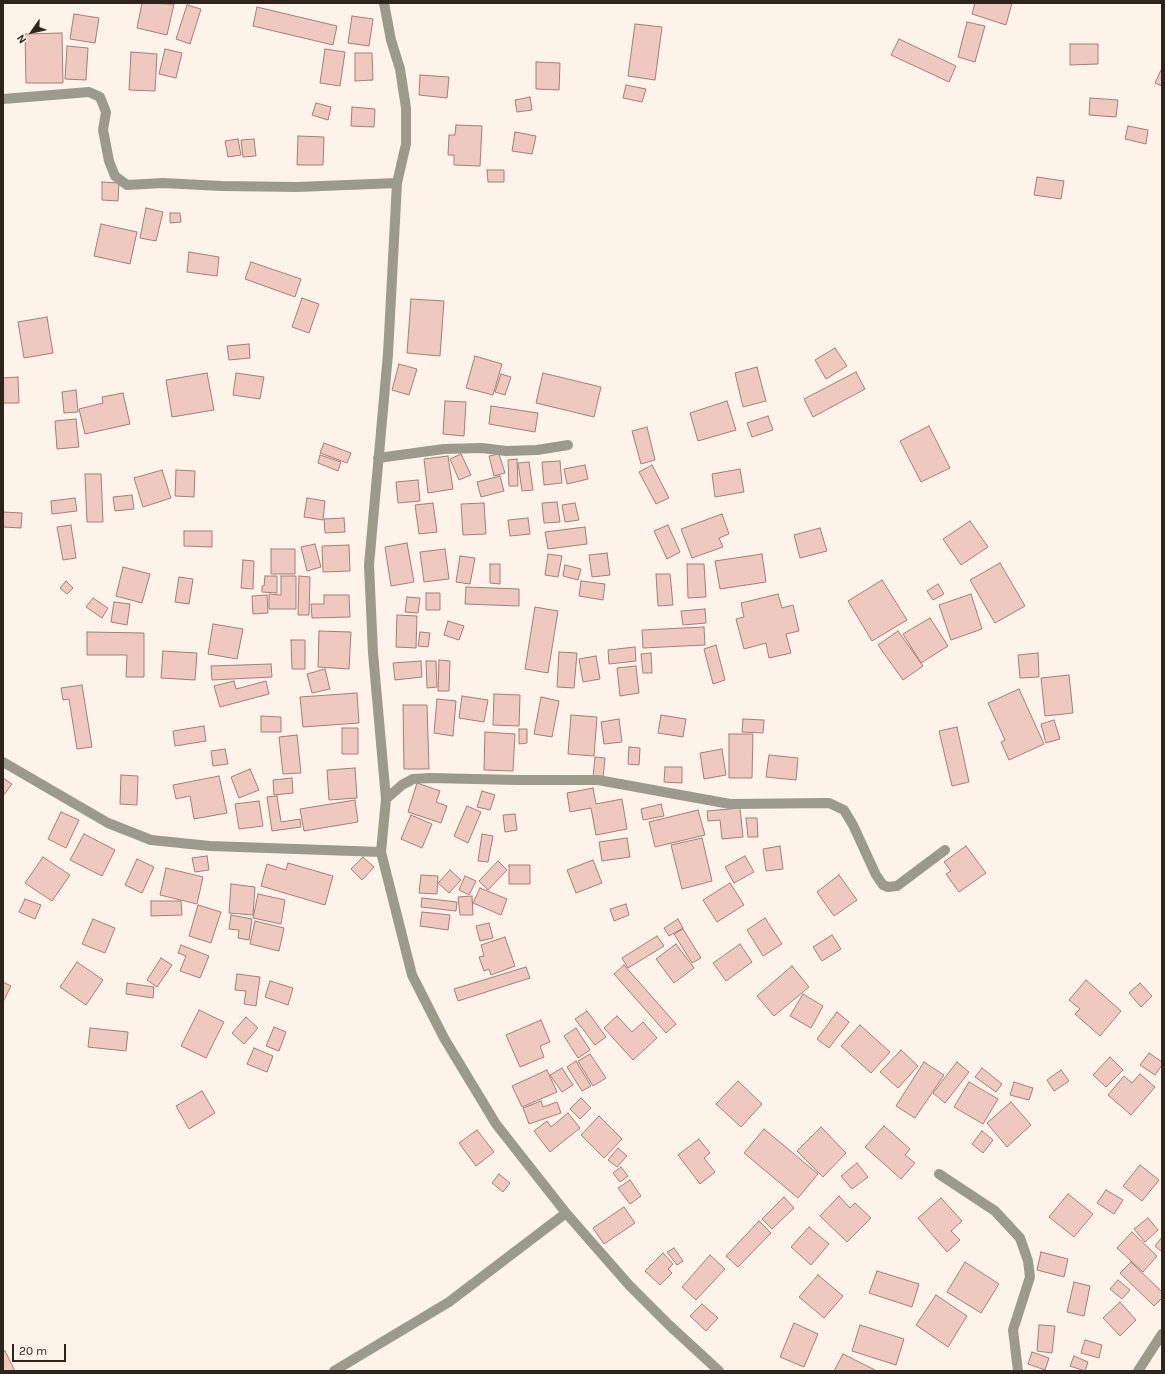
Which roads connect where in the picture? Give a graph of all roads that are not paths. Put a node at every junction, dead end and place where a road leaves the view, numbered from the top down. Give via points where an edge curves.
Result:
1 (384, 3) edge
2 (3, 99) edge
3 (397, 183) junction
4 (568, 445) dead end
5 (378, 458) junction
6 (3, 762) edge
7 (386, 799) junction
8 (945, 850) dead end
9 (381, 852) junction
10 (939, 1174) dead end
11 (566, 1213) junction
12 (1162, 1334) edge
13 (334, 1371) edge
14 (719, 1371) edge
15 (1018, 1371) edge
16 (1138, 1371) edge

1 - 3 street via 400,69 406,108 406,144
2 - 3 street via 89,92 100,97 106,112 103,130 109,161 115,176 127,185 163,183 297,186
3 - 5 street via 388,354
4 - 5 street via 537,450 444,449
5 - 7 street via 369,565 373,653
6 - 9 street via 108,823 151,840 210,846
7 - 8 street via 413,779 430,778 598,780 730,804 829,803 844,810 876,875 888,887 897,886
7 - 9 street
9 - 11 street via 412,975 444,1038 496,1124
10 - 15 street via 995,1211 1020,1238 1028,1261 1030,1277 1013,1330
11 - 13 street via 449,1302
11 - 14 street via 629,1285
12 - 16 street

